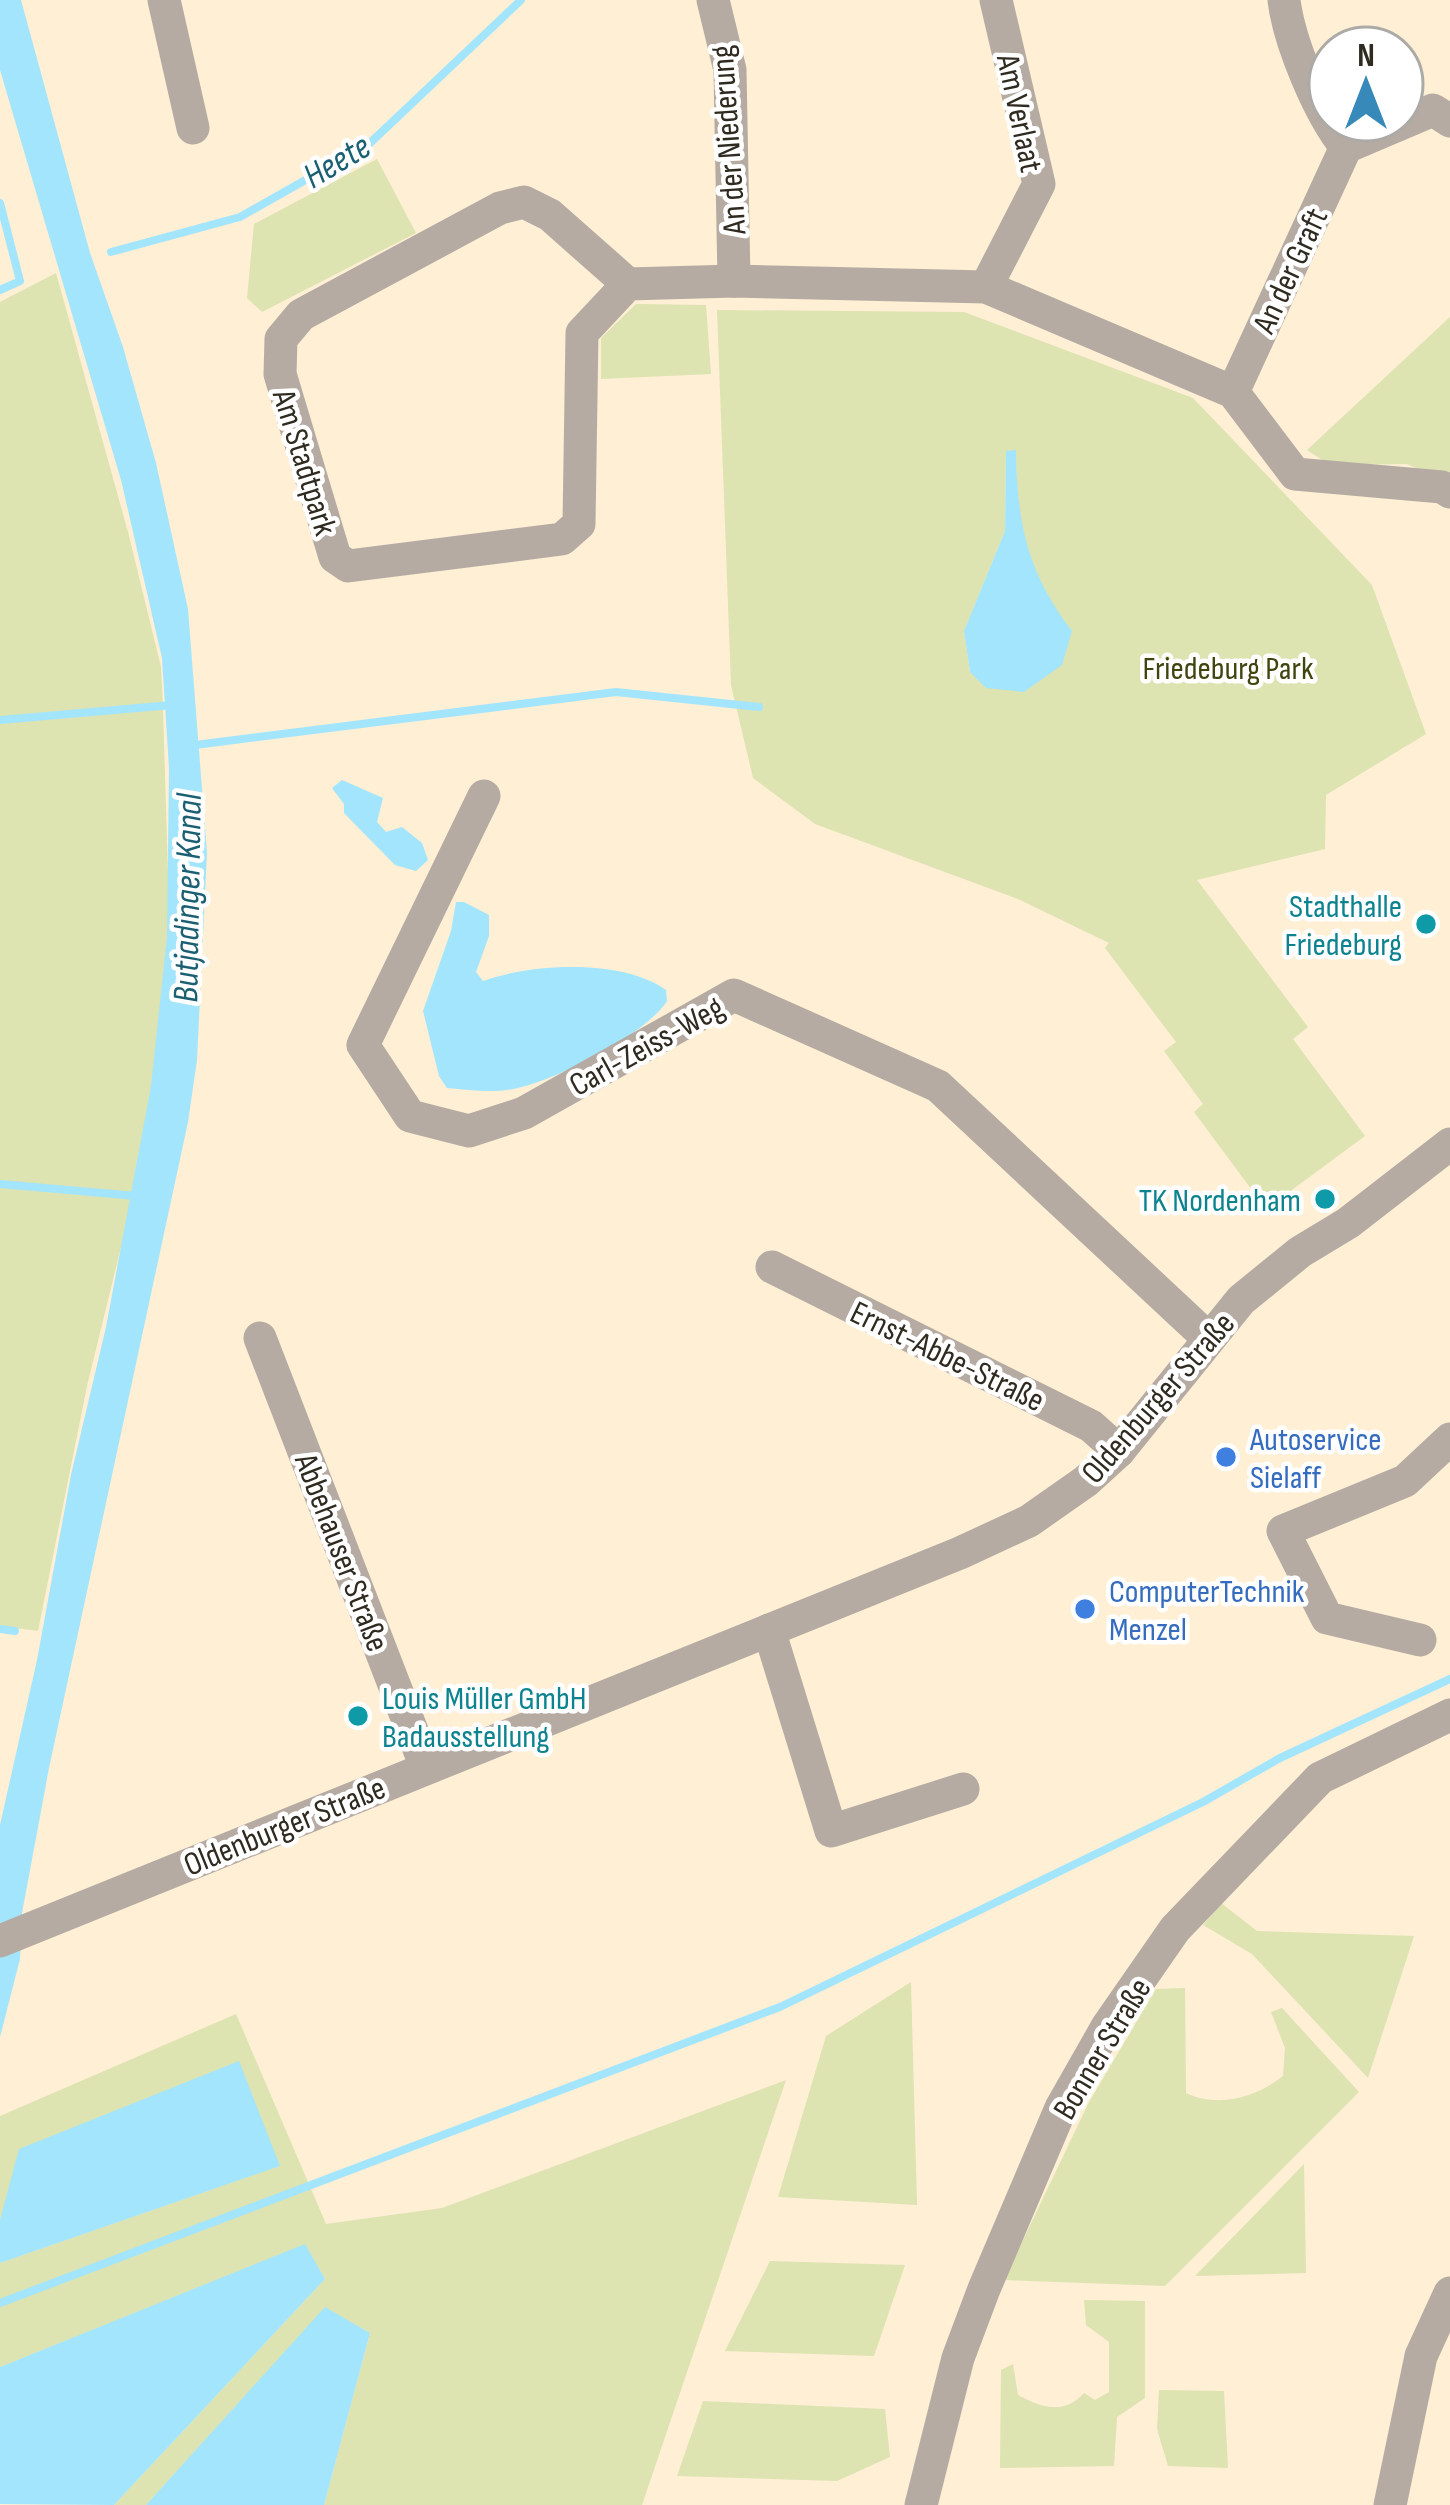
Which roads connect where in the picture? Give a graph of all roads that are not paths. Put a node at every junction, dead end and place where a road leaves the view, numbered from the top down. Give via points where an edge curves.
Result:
1 (164, 0) edge
2 (713, 0) edge
3 (996, 0) edge
4 (1284, 0) edge
5 (1450, 121) edge
6 (193, 128) dead end
7 (1346, 147) junction
8 (734, 281) junction
9 (628, 284) junction
10 (986, 287) junction
11 (1233, 392) junction
12 (1450, 492) edge
13 (484, 796) dead end
14 (1450, 1144) edge
15 (772, 1267) dead end
16 (260, 1338) dead end
17 (1209, 1339) junction
18 (1450, 1438) edge
19 (1118, 1450) junction
20 (769, 1630) junction
21 (1420, 1640) dead end
22 (1450, 1715) edge
23 (425, 1767) junction
24 (963, 1789) dead end
25 (0, 1941) edge
26 (1450, 2293) edge
27 (921, 2505) edge
28 (1390, 2505) edge

1 - 6 street
2 - 8 street, An der Niederung via 730,70
3 - 10 street, Am Verlaat via 1039,184
4 - 7 street via 1331,129
5 - 7 street via 1432,110
7 - 11 street, An der Graft
8 - 9 street
8 - 10 street
9 - 9 street, Am Stadtpark via 524,202 301,316 281,339 280,374 335,557 348,566 524,546 562,539 579,524 582,332
10 - 11 street
11 - 12 street via 1295,474
13 - 17 street, Carl-Zeiss-Weg via 362,1045 410,1116 469,1131 524,1113 734,995 938,1086
14 - 17 street, Oldenburger Straße via 1264,1280
15 - 19 street, Ernst-Abbe-Straße via 1091,1426
16 - 23 street, Abbehauser Straße
17 - 19 street, Oldenburger Straße
18 - 21 street via 1405,1481 1283,1531 1327,1618
19 - 20 street, Oldenburger Straße via 1029,1521
20 - 23 street, Oldenburger Straße
20 - 24 street via 831,1831
22 - 27 street, Bonner Straße via 1320,1778 1174,1929 1118,2011 1061,2108 984,2289
23 - 25 street, Oldenburger Straße
26 - 28 street via 1421,2356

